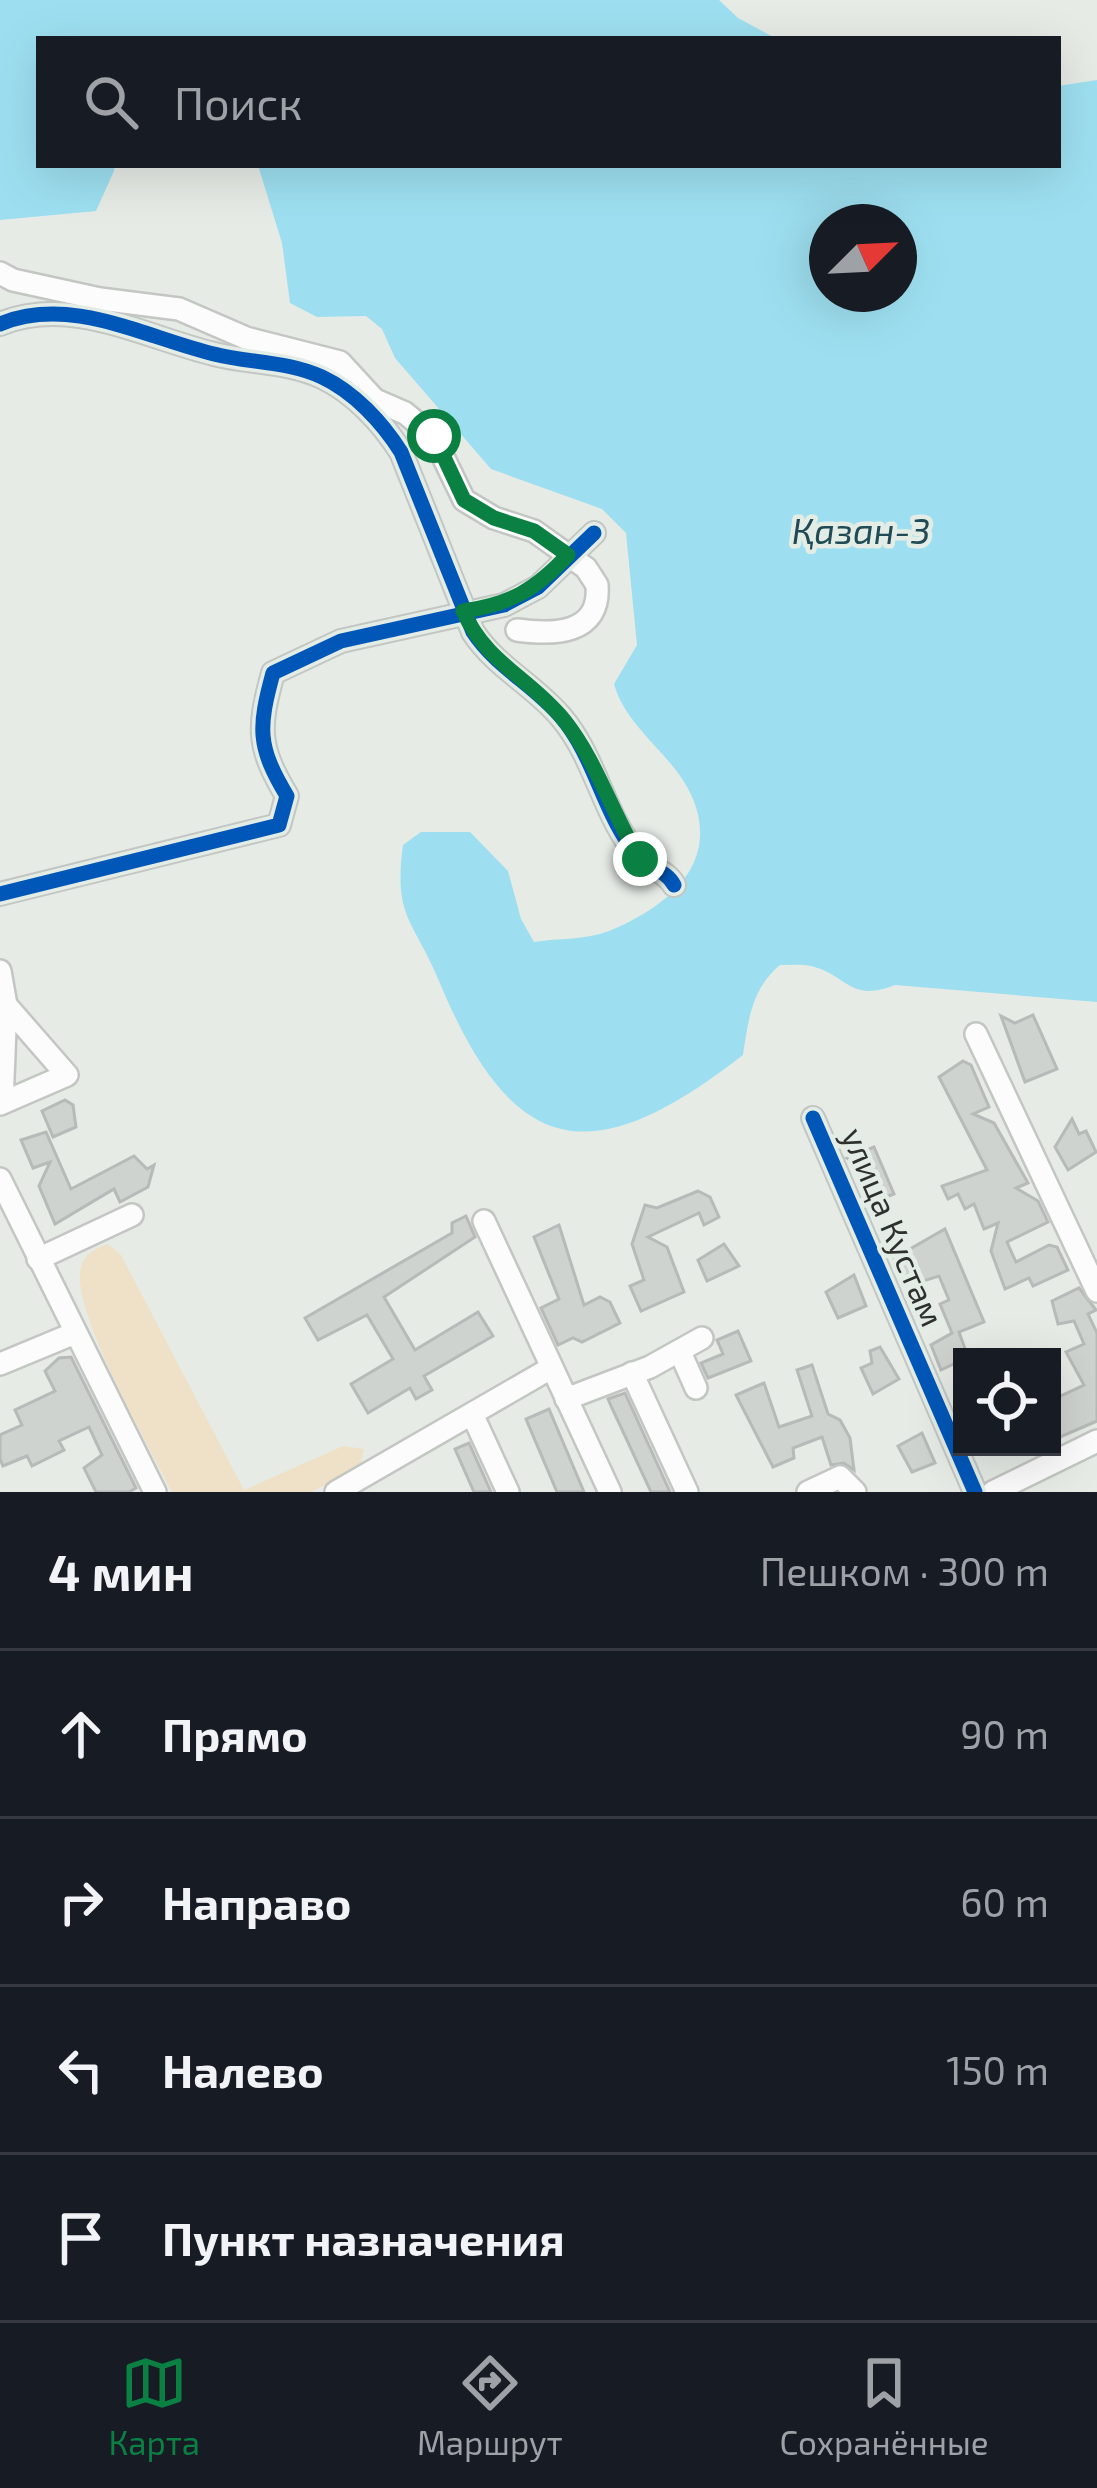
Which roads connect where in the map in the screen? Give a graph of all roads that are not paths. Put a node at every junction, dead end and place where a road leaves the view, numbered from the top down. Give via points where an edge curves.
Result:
1 (0, 273) edge
2 (0, 324) edge
3 (594, 533) dead end
4 (568, 555) junction
5 (463, 611) junction
6 (517, 630) dead end
7 (674, 885) dead end
8 (2, 897) edge
9 (0, 971) edge
10 (6, 1005) junction
11 (976, 1034) dead end
12 (1, 1103) edge
13 (813, 1118) dead end
14 (0, 1178) edge
15 (132, 1215) dead end
16 (484, 1221) dead end
17 (38, 1259) junction
18 (1097, 1291) edge
19 (75, 1333) junction
20 (702, 1338) dead end
21 (680, 1352) junction
22 (0, 1364) edge
23 (551, 1368) junction
24 (632, 1372) junction
25 (696, 1388) dead end
26 (566, 1400) junction
27 (473, 1416) junction
28 (1097, 1442) edge
29 (344, 1490) edge
30 (154, 1492) edge
31 (508, 1492) edge
32 (610, 1492) edge
33 (688, 1492) edge
34 (808, 1492) edge
35 (854, 1492) edge
36 (975, 1492) edge
37 (993, 1492) edge

1 - 4 street via 179,309 246,338 340,362 375,400 434,436 464,500
2 - 5 street via 46,311 88,318 213,354 292,366 342,388 401,452
3 - 4 street
4 - 5 street via 538,587 504,605
4 - 6 street via 597,586 593,613 563,634
5 - 7 street via 487,653 565,721 640,859
5 - 8 street via 315,649 273,673 259,724 287,796 279,825
9 - 10 street
10 - 12 street
10 - 12 street via 67,1075
11 - 18 street
13 - 36 street, улица Кустам
14 - 17 street
15 - 17 street
16 - 23 street
17 - 19 street
19 - 22 street
19 - 30 street
20 - 21 street
21 - 24 street
21 - 25 street
23 - 26 street
23 - 27 street
24 - 26 street
24 - 33 street
26 - 32 street
27 - 29 street
27 - 31 street
28 - 37 street
34 - 35 street via 841,1478

